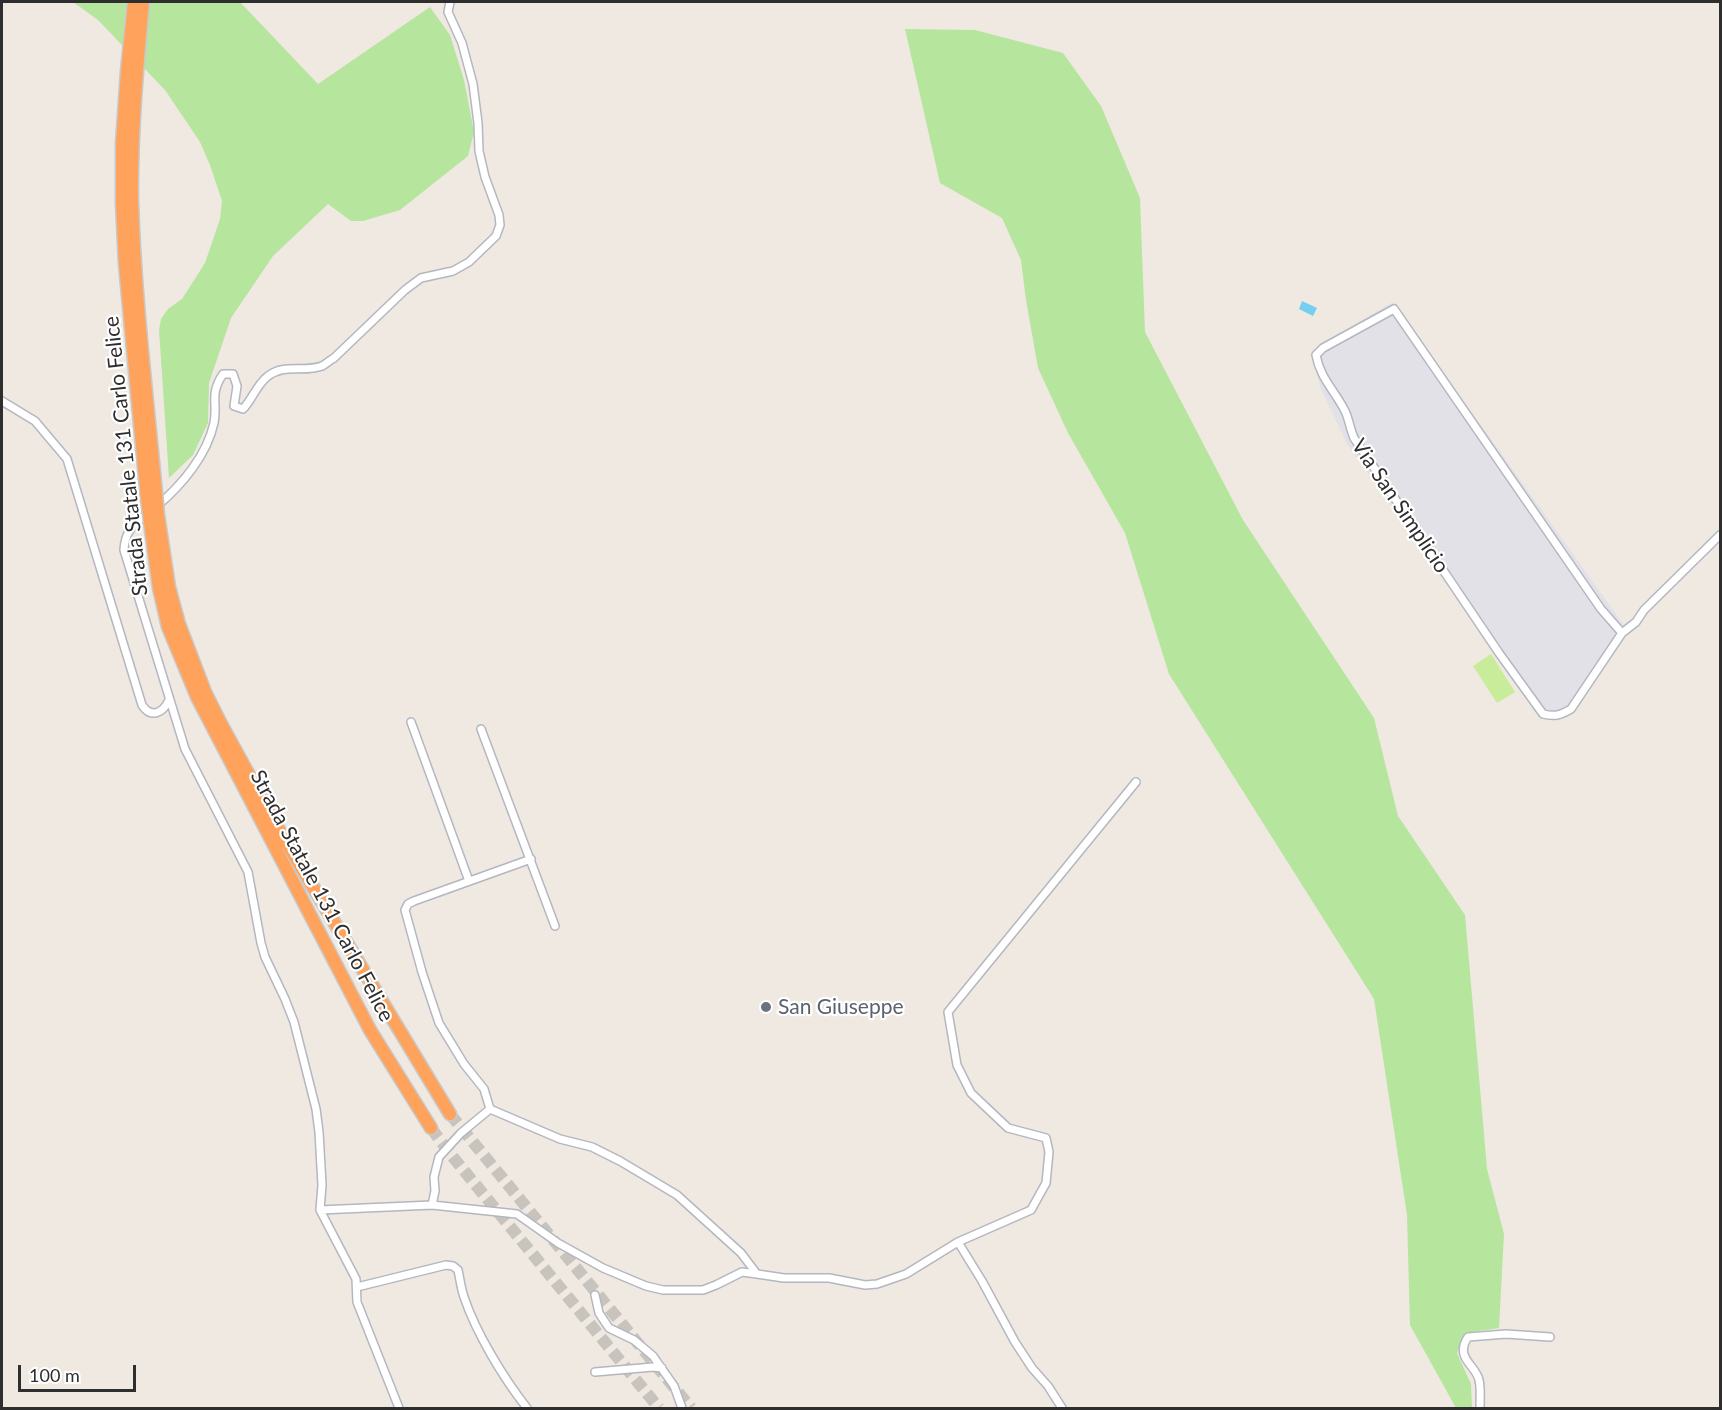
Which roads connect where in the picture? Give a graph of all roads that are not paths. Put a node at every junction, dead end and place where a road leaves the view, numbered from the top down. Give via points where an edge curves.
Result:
1 (134, 2) edge
2 (143, 2) edge
3 (450, 2) edge
4 (132, 72) junction
5 (2, 401) edge
6 (154, 519) junction
7 (1720, 535) edge
8 (1622, 633) junction
9 (169, 700) junction
10 (220, 722) junction
11 (411, 722) dead end
12 (481, 729) dead end
13 (218, 739) junction
14 (1136, 782) dead end
15 (531, 859) junction
16 (470, 881) junction
17 (555, 926) dead end
18 (490, 1109) junction
19 (450, 1114) tunnel mouth
20 (431, 1128) tunnel mouth
21 (432, 1205) junction
22 (320, 1210) junction
23 (958, 1242) junction
24 (757, 1274) junction
25 (357, 1287) junction
26 (595, 1295) dead end
27 (1550, 1337) dead end
28 (662, 1368) junction
29 (595, 1372) dead end
30 (399, 1408) edge
31 (527, 1408) edge
32 (682, 1408) edge
33 (1062, 1408) edge
34 (1480, 1408) edge

1 - 4 highway, Strada Statale 131 Carlo Felice
2 - 4 highway, Strada Statale 131 Carlo Felice
3 - 9 street via 448,12 473,84 479,152 500,225 495,236 470,262 453,271 421,278 322,366 283,368 265,378 243,409 234,406 237,386 233,374 223,374 216,384 214,421 208,441 168,496 132,526 125,537 124,550
4 - 6 highway, Strada Statale 131 Carlo Felice, bridge via 122,144 122,213
5 - 9 street via 35,421 67,459 142,705 148,712 158,713
6 - 10 highway, Strada Statale 131 Carlo Felice via 179,624
6 - 13 highway, Strada Statale 131 Carlo Felice via 159,588 168,627
7 - 8 street, Via San Simplicio
8 - 8 street, Via San Simplicio via 1595,601 1394,309 1323,348 1316,356 1318,368 1346,412 1354,438 1543,714 1561,715 1571,709
9 - 22 street via 185,749 248,872 265,957 294,1022 320,1132
10 - 13 highway
10 - 19 highway, Strada Statale 131 Carlo Felice via 284,838
11 - 16 street
12 - 15 street
13 - 20 highway, Strada Statale 131 Carlo Felice via 370,1030
14 - 23 street via 948,1012 957,1065 971,1092 1008,1128 1046,1138 1049,1152 1046,1183 1031,1210
15 - 16 street
15 - 17 street
16 - 18 street via 414,901 405,910 439,1023 484,1089
18 - 21 street via 439,1157
18 - 24 street via 560,1139 592,1147 677,1195 741,1252
21 - 22 street
21 - 24 street via 517,1214 603,1268 663,1290 703,1290 742,1272
22 - 25 street
23 - 24 street via 906,1274 878,1284
23 - 33 street via 1015,1342
25 - 30 street via 357,1302
25 - 31 street via 453,1266 458,1270 478,1329
26 - 28 street via 599,1313 609,1328 634,1340
27 - 34 street via 1506,1334 1468,1338 1464,1343 1465,1358 1479,1378
28 - 29 street
28 - 32 street

